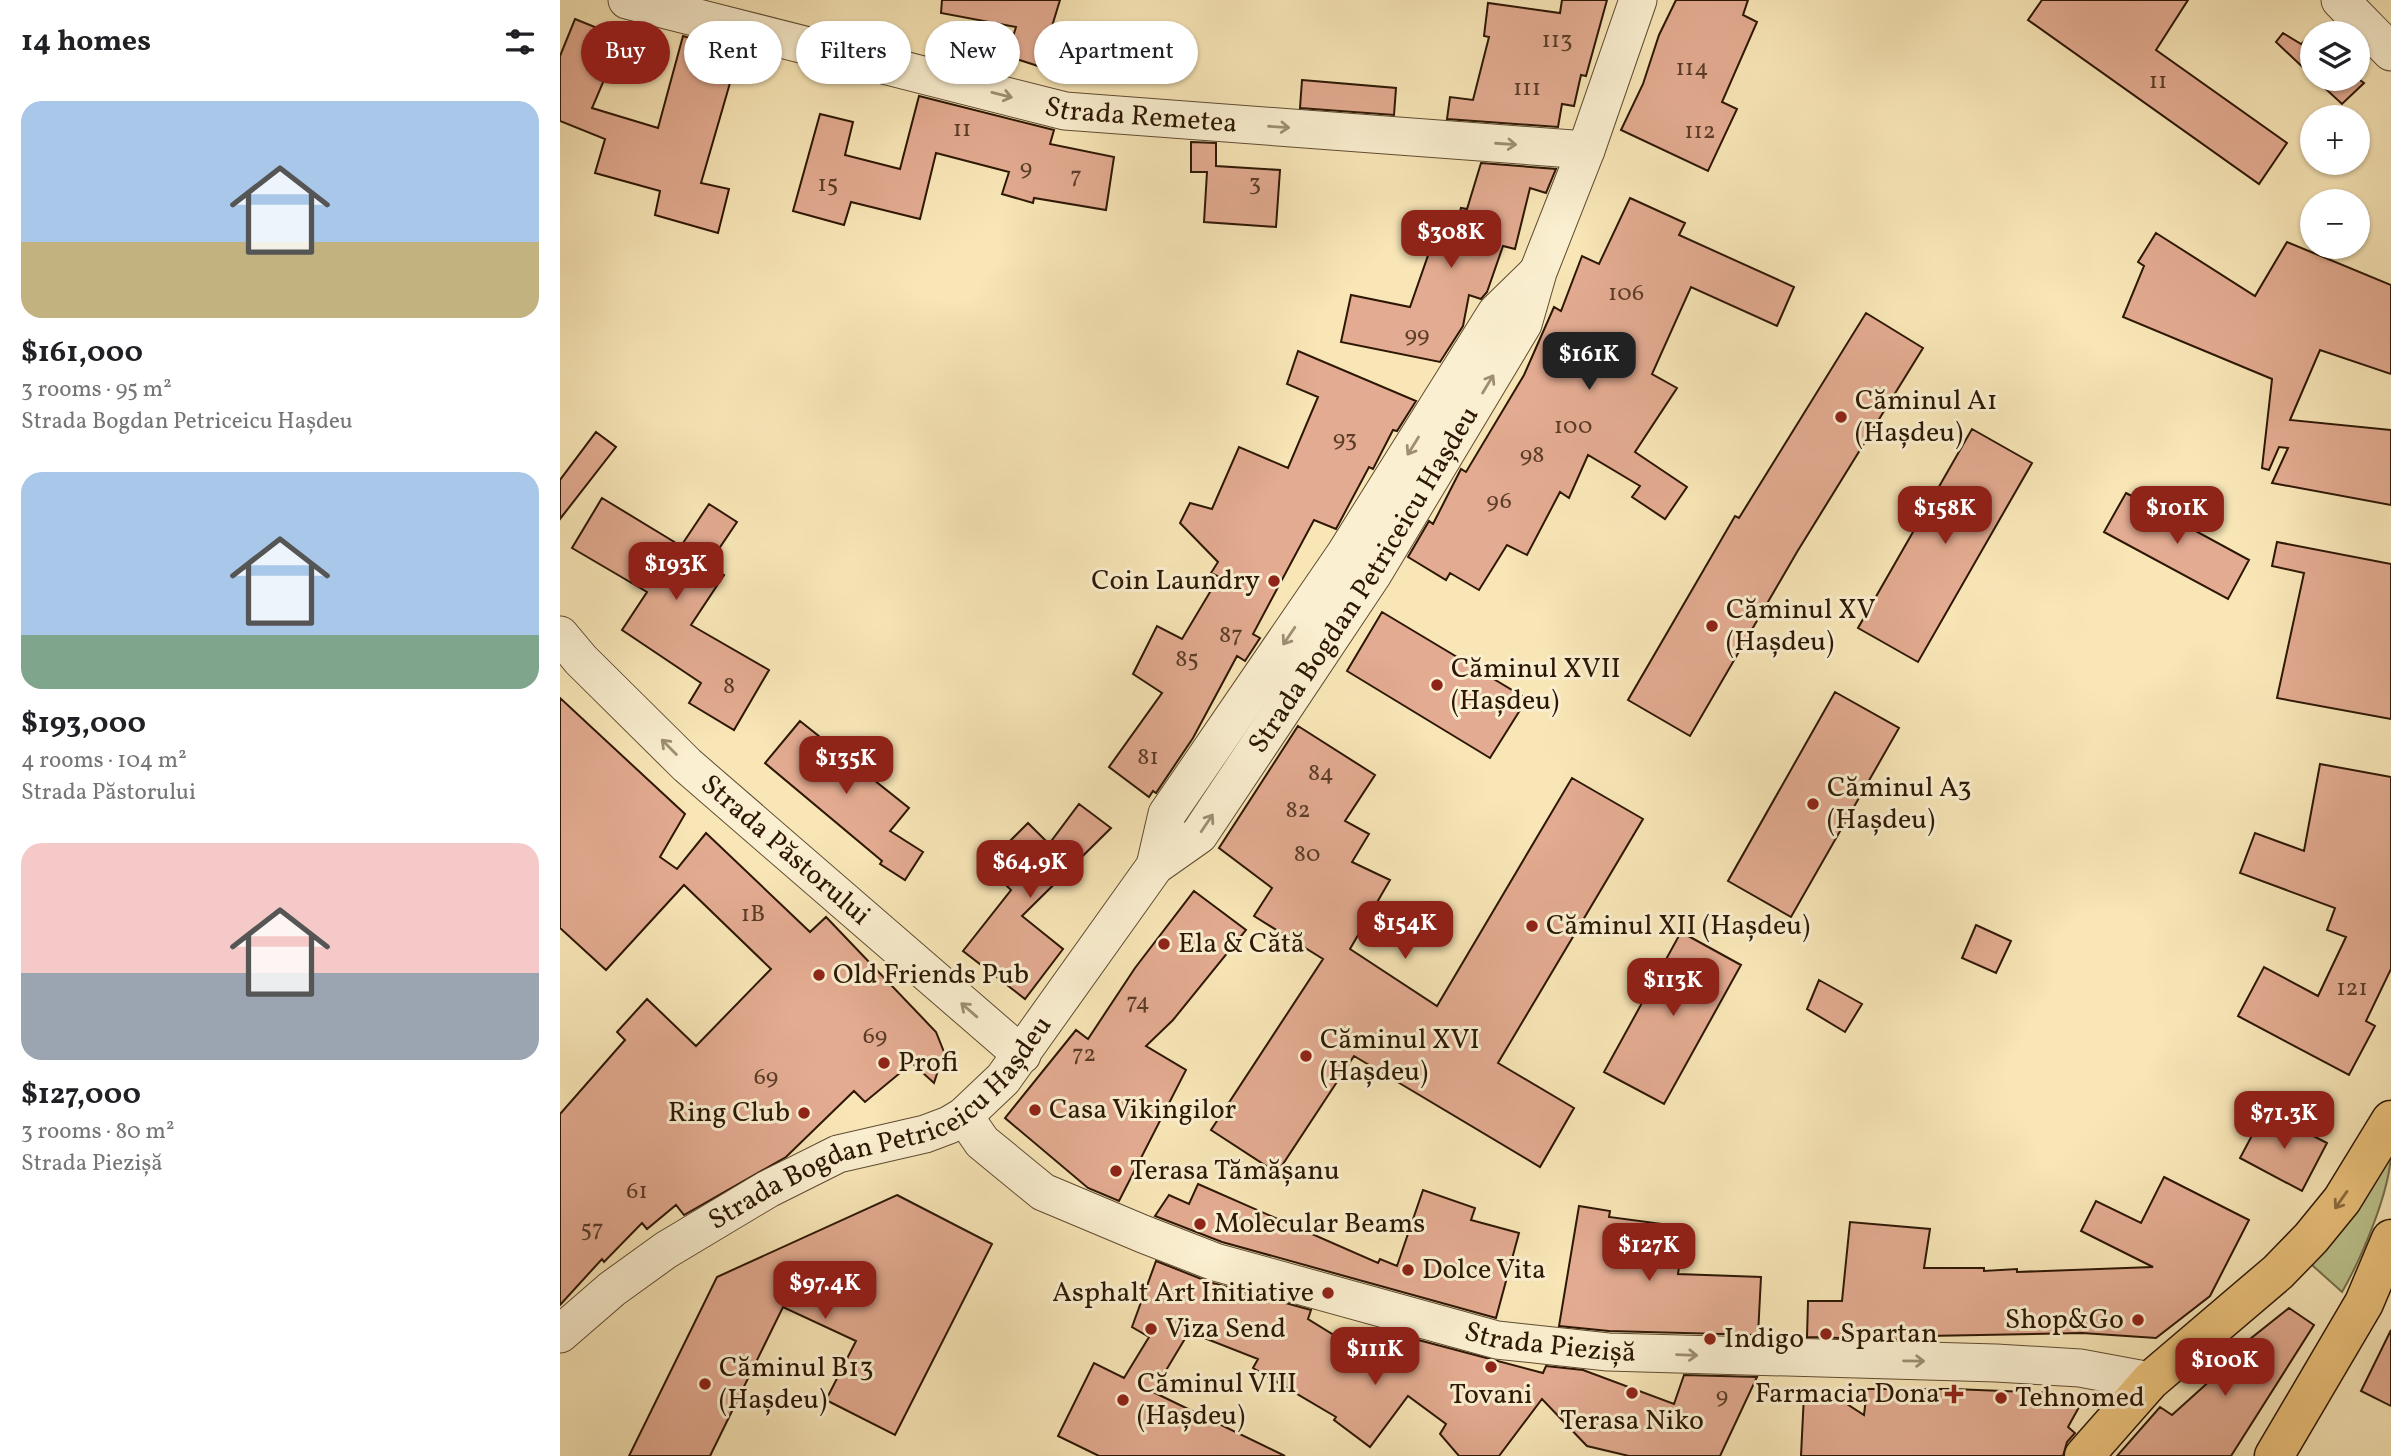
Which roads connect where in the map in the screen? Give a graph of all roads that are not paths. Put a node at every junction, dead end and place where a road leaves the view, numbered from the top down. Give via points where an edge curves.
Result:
1 (627, 0) edge
2 (1638, 0) edge
3 (2340, 0) edge
4 (2379, 41) edge
5 (1586, 150) junction
6 (560, 635) edge
7 (1021, 1055) junction
8 (964, 1116) junction
9 (2391, 1120) edge
10 (2391, 1239) edge
11 (560, 1334) edge
12 (2150, 1381) junction
13 (2084, 1456) edge
14 (2274, 1456) edge

1 -> 5 street, Strada Remetea via 1065,111
2 - 5 street, Strada Bogdan Petriceicu Hașdeu
3 - 4 street
5 - 7 street, Strada Bogdan Petriceicu Hașdeu via 1538,272 1496,313 1345,554 1167,814 1155,866
7 -> 6 street, Strada Păstorului via 687,765
7 - 8 street, Strada Bogdan Petriceicu Hașdeu
8 - 11 street, Strada Bogdan Petriceicu Hașdeu via 925,1134 838,1154 806,1168 666,1250
8 -> 12 street, Strada Piezișă via 982,1142 1043,1192 1143,1234 1215,1262 1497,1339 1608,1352 2080,1368
9 -> 12 main road via 2342,1200 2311,1238 2278,1272
10 - 14 main road via 2364,1303
12 - 13 main road

